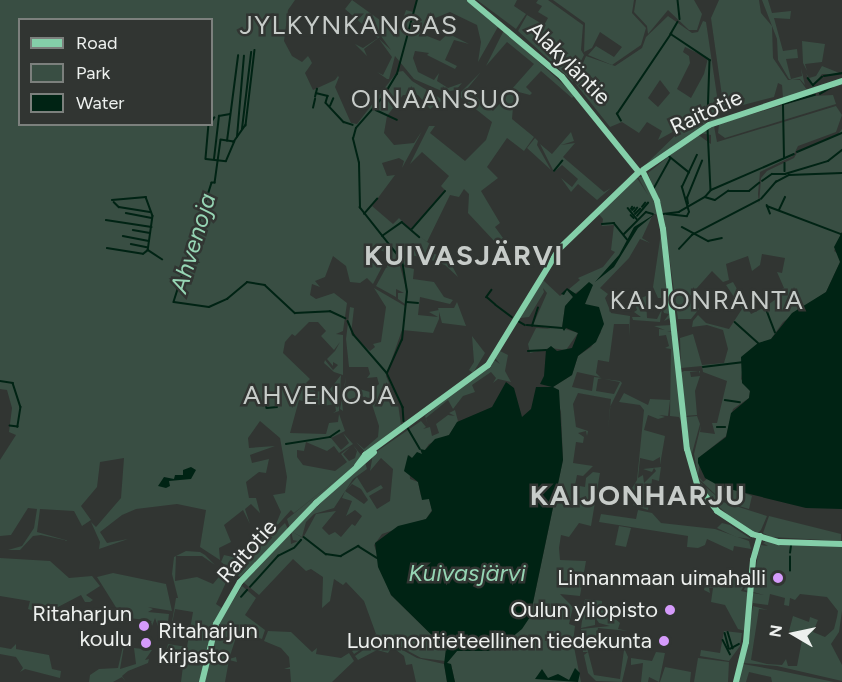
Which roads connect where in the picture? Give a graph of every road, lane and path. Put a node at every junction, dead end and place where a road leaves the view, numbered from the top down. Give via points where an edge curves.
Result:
1 (470, 0) edge
2 (840, 82) edge
3 (642, 173) junction
4 (671, 295) junction
5 (672, 312) junction
6 (670, 322) dead end
7 (678, 364) junction
8 (760, 536) junction
9 (842, 543) edge
10 (202, 682) edge
11 (736, 682) edge

1 - 3 main road, Alakyläntie via 562,77
2 - 3 main road, Raitotie via 709,125
3 - 4 main road, Alakyläntie via 661,218
3 - 10 main road, Raitotie via 591,216 551,261 488,365 357,466 246,574 225,604 212,637
4 - 5 main road, Alakyläntie
4 - 7 main road, Alakyläntie
5 - 6 main road
5 - 7 main road, Alakyläntie
7 - 8 main road, Alakyläntie via 687,446 697,486 735,525
8 - 9 main road, Alakyläntie
8 - 11 main road via 753,560 749,624

